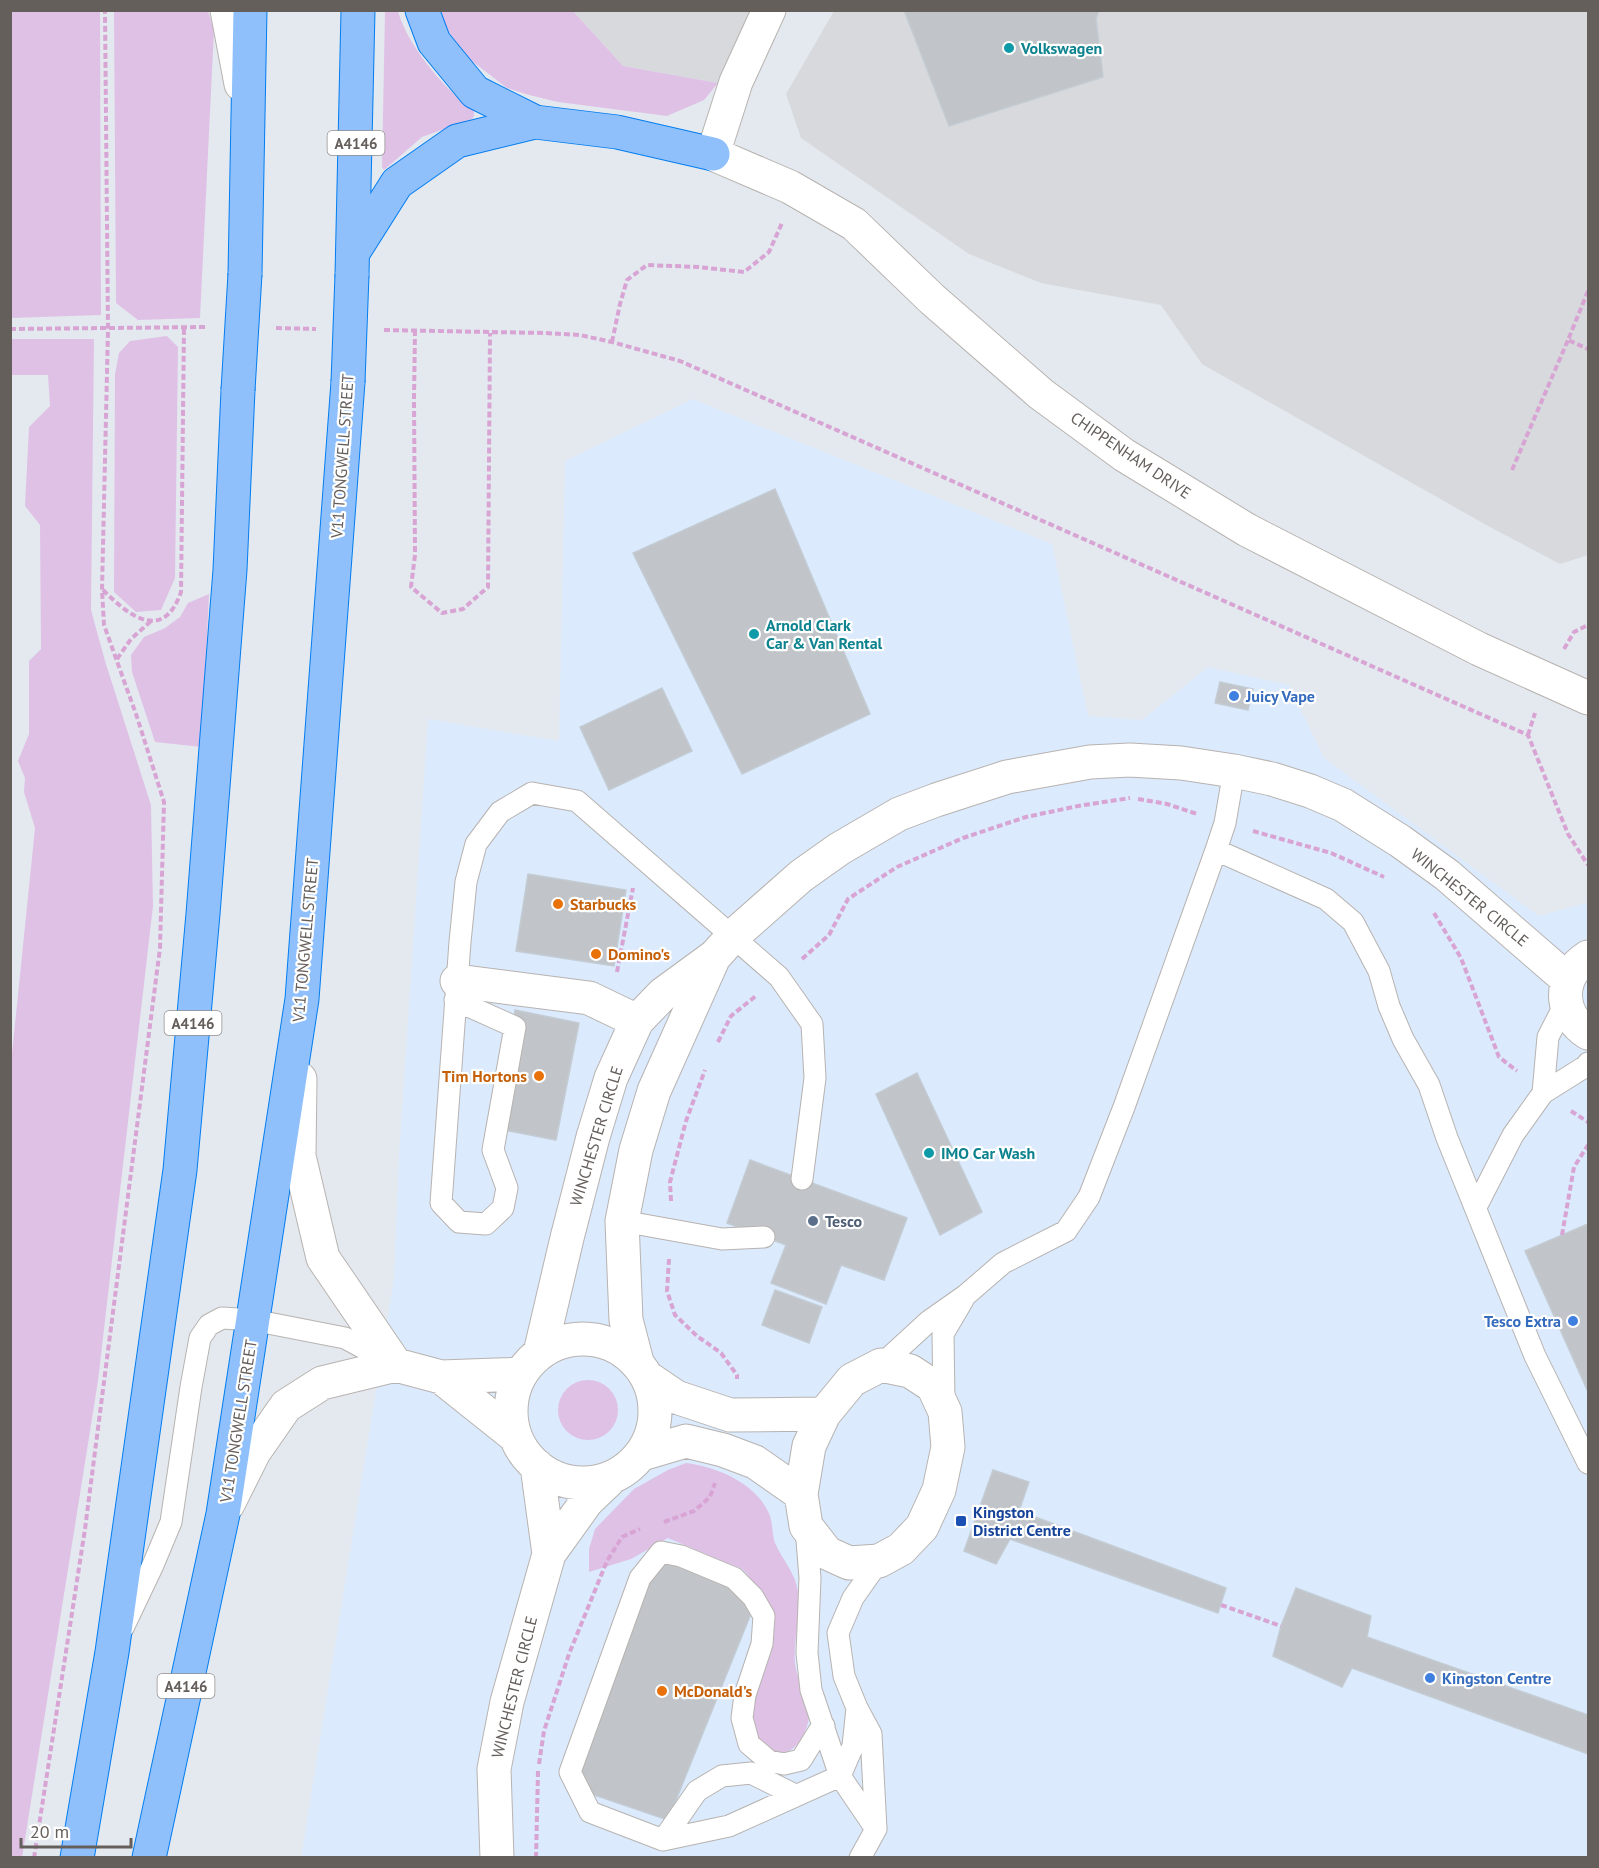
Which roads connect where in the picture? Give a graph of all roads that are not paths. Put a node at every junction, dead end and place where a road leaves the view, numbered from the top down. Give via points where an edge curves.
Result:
1 (227, 10) edge
2 (249, 10) edge
3 (358, 10) edge
4 (422, 10) edge
5 (769, 10) edge
6 (249, 121) junction
7 (535, 122) junction
8 (713, 154) junction
9 (353, 263) junction
10 (1588, 698) edge
11 (1234, 771) junction
12 (1216, 850) junction
13 (724, 946) junction
14 (1574, 980) edge
15 (456, 990) junction
16 (302, 999) junction
17 (624, 1015) junction
18 (1588, 1033) edge
19 (1588, 1063) edge
20 (1543, 1093) junction
21 (802, 1179) dead end
22 (1476, 1208) junction
23 (622, 1221) junction
24 (764, 1237) dead end
25 (966, 1295) junction
26 (253, 1320) junction
27 (530, 1363) junction
28 (396, 1365) junction
29 (880, 1365) junction
30 (642, 1370) junction
31 (441, 1377) junction
32 (945, 1412) junction
33 (824, 1414) junction
34 (515, 1436) junction
35 (642, 1454) junction
36 (1588, 1463) edge
37 (537, 1466) junction
38 (610, 1479) junction
39 (801, 1494) junction
40 (224, 1514) junction
41 (806, 1526) junction
42 (549, 1554) junction
43 (879, 1561) junction
44 (112, 1652) junction
45 (857, 1708) junction
46 (824, 1726) junction
47 (840, 1776) junction
48 (795, 1796) junction
49 (876, 1829) junction
50 (663, 1840) junction
51 (78, 1857) edge
52 (149, 1857) edge
53 (497, 1857) edge
54 (860, 1857) edge

1 - 6 street
2 - 6 highway, A4146
3 - 9 highway, V11 TONGWELL STREET / A4146
4 - 7 highway via 434,42 475,92
5 - 8 street via 736,82
6 - 44 highway, A4146, bridge via 230,570 204,902 180,1170
7 - 8 highway via 617,132
7 - 9 highway via 456,141 397,183
8 - 10 street, CHIPPENHAM DRIVE via 790,187 854,224 932,300 1041,394 1124,455 1247,530 1479,649
9 - 16 highway, V11 TONGWELL STREET / A4146, bridge via 348,382
11 - 12 lane
11 - 13 street, WINCHESTER CIRCLE via 1150,761 1089,762 1006,777 936,800 899,814 839,849 801,876
11 - 14 street, WINCHESTER CIRCLE via 1310,791 1353,811 1447,875
12 - 22 lane via 1326,899 1353,922 1379,971 1403,1039 1429,1085
12 - 25 lane via 1089,1197 1066,1232 1003,1263
13 - 15 lane via 639,855 577,801 532,793 500,812 476,844 466,882
13 - 17 street, WINCHESTER CIRCLE via 663,994
13 - 21 lane via 779,977 812,1024 815,1078
13 - 23 street, WINCHESTER CIRCLE via 654,1091 636,1150
14 - 18 street via 1570,1015
14 - 20 lane via 1548,1037
15 - 15 lane via 441,1203 459,1222 486,1224 503,1208 507,1188 493,1150 515,1027
15 - 17 street via 589,998
16 - 26 highway, V11 TONGWELL STREET / A4146
16 - 28 street via 299,1156 307,1197 323,1258
17 - 27 street, WINCHESTER CIRCLE via 611,1078
19 - 20 lane
20 - 22 lane via 1513,1135
22 - 36 lane via 1535,1356
23 - 24 lane via 722,1239
23 - 30 street, WINCHESTER CIRCLE via 626,1320
25 - 29 lane via 929,1321
25 - 32 lane via 943,1334
26 - 28 lane via 345,1338
26 - 40 highway, V11 TONGWELL STREET / A4146
26 - 44 lane via 222,1318 209,1325 200,1338 171,1522
27 - 30 street via 559,1343 579,1338 620,1348
27 - 31 street
27 - 34 street via 513,1393 511,1415
28 - 31 street
28 - 40 street via 322,1383 286,1406 254,1452
29 - 32 street via 910,1371 933,1386
29 - 33 street via 852,1380
30 - 33 street via 676,1397 730,1415
30 - 35 street via 654,1397 656,1417
31 - 34 street
32 - 43 street via 948,1447 939,1490 922,1527 901,1549
33 - 39 street via 809,1446
34 - 37 street
35 - 38 street
35 - 39 street via 686,1441 723,1450 755,1462
37 - 38 street via 572,1483
37 - 42 street, WINCHESTER CIRCLE
38 - 42 street, WINCHESTER CIRCLE via 587,1501
39 - 41 street
40 - 52 highway, V11 TONGWELL STREET / A4146
41 - 43 street via 827,1553 849,1563
41 - 46 lane via 810,1578 807,1653 811,1690
42 - 53 street, WINCHESTER CIRCLE via 507,1702 494,1769
43 - 45 lane via 853,1598 838,1633 844,1676
44 - 51 highway, A4146
45 - 47 lane via 853,1746
45 - 49 lane via 871,1734
46 - 47 lane
46 - 50 lane via 801,1760 784,1764 769,1761 749,1744 742,1718 745,1695 762,1644 764,1616 753,1597 734,1578 661,1552 640,1578 570,1772 590,1812
47 - 48 lane
47 - 49 lane
48 - 50 lane via 729,1826
48 - 50 lane via 751,1773 722,1776 697,1791
49 - 54 lane

